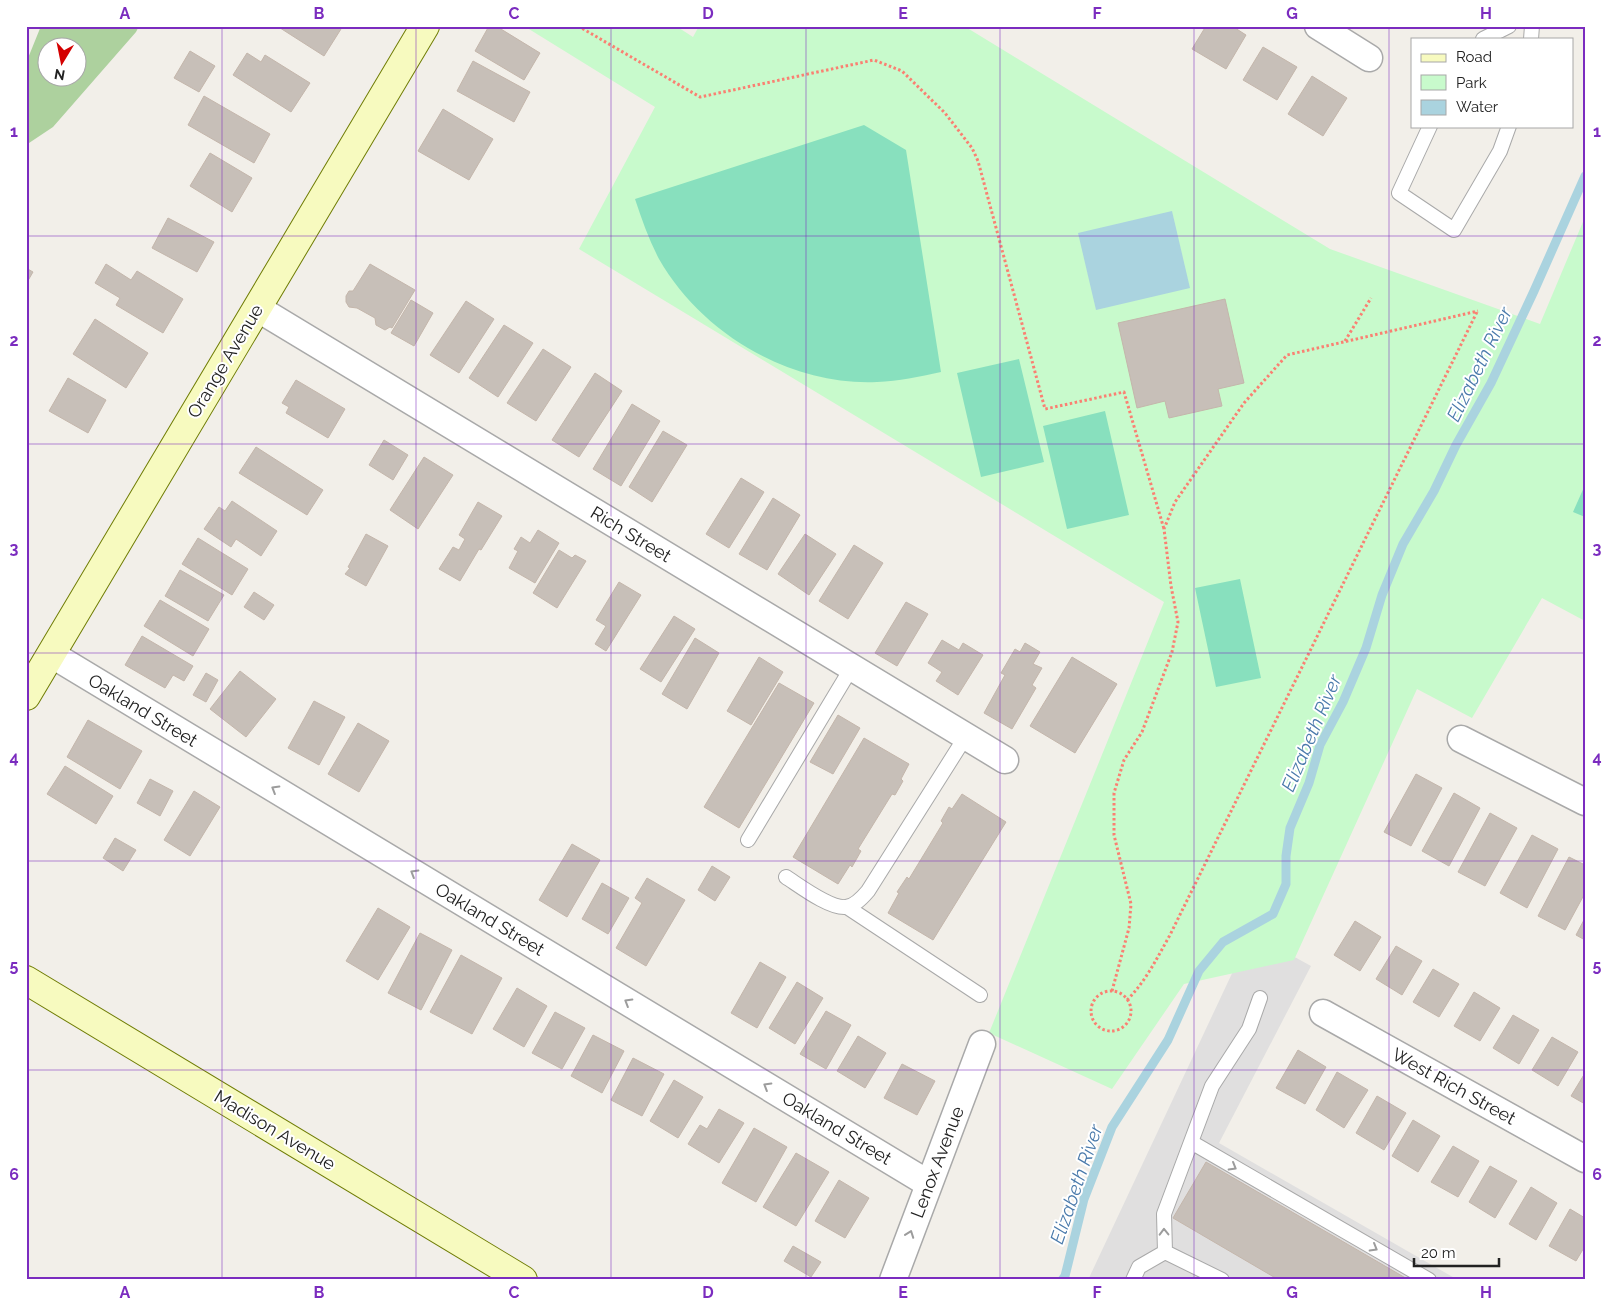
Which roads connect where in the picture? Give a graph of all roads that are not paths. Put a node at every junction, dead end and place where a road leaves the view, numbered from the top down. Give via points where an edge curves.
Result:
1 (425, 26) edge
2 (1318, 26) edge
3 (1509, 26) edge
4 (1485, 38) edge
5 (1369, 58) dead end
6 (1429, 128) edge
7 (1508, 128) edge
8 (257, 308) junction
9 (51, 654) junction
10 (852, 667) junction
11 (27, 692) edge
12 (966, 736) junction
13 (1461, 739) dead end
14 (1005, 760) dead end
15 (1585, 802) edge
16 (748, 840) dead end
17 (786, 877) dead end
18 (847, 907) junction
19 (26, 980) edge
20 (980, 995) dead end
21 (1260, 998) dead end
22 (1324, 1013) dead end
23 (982, 1044) dead end
24 (1191, 1142) junction
25 (1585, 1159) edge
26 (928, 1184) junction
27 (1164, 1252) junction
28 (523, 1280) edge
29 (893, 1280) edge
30 (1133, 1280) edge
31 (1222, 1280) edge
32 (1429, 1280) edge

1 - 8 street, Orange Avenue
2 - 5 street
3 - 4 lane
6 - 7 lane via 1399,194 1454,230 1500,151
8 - 9 street, Orange Avenue
8 - 10 street, Rich Street
9 - 11 street, Orange Avenue
26 -> 9 street, Oakland Street
10 - 12 street, Rich Street
10 - 16 lane
12 - 14 street, Rich Street
12 - 18 lane via 868,891
13 - 15 street
17 - 18 lane via 833,905
18 - 20 lane
19 - 28 street, Madison Avenue
21 - 24 lane via 1249,1029 1212,1086
22 - 25 street, West Rich Street
23 - 26 street, Lenox Avenue
27 -> 24 lane via 1164,1214
24 -> 32 lane
29 -> 26 street, Lenox Avenue
27 - 30 lane via 1139,1267
27 - 31 lane

